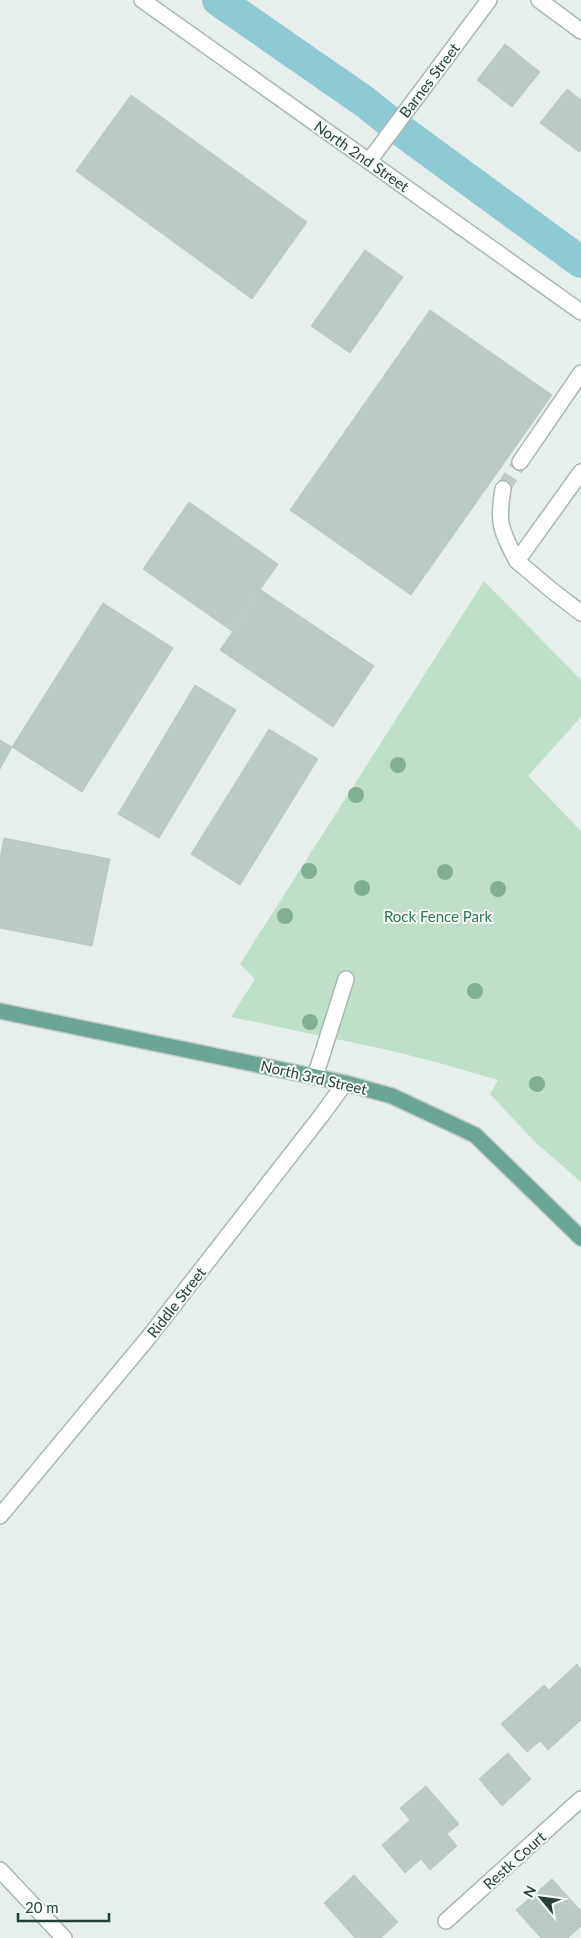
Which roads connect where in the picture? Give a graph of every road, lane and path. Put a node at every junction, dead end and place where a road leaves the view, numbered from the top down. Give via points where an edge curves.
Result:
1 (142, 0) edge
2 (489, 0) edge
3 (539, 0) edge
4 (581, 32) edge
5 (368, 161) junction
6 (581, 312) edge
7 (581, 373) edge
8 (520, 462) tunnel mouth
9 (581, 472) edge
10 (503, 489) tunnel mouth
11 (517, 561) junction
12 (580, 610) edge
13 (346, 979) dead end
14 (0, 1011) edge
15 (315, 1077) junction
16 (345, 1083) junction
17 (581, 1238) edge
18 (0, 1516) edge
19 (581, 1799) edge
20 (0, 1870) edge
21 (446, 1921) dead end
22 (64, 1938) edge

1 - 5 street, North 2nd Street
2 - 5 street, Barnes Street
3 - 4 street
5 - 6 street, North 2nd Street
7 - 8 street
9 - 11 street
10 - 11 street via 499,512 502,534
11 - 12 street
13 - 15 street
14 - 15 main road, North 3rd Street
15 - 16 main road, North 3rd Street
16 - 17 main road, North 3rd Street via 392,1096 475,1135
16 - 18 street, Riddle Street via 148,1338
19 - 21 street, Restk Court
20 - 22 street

